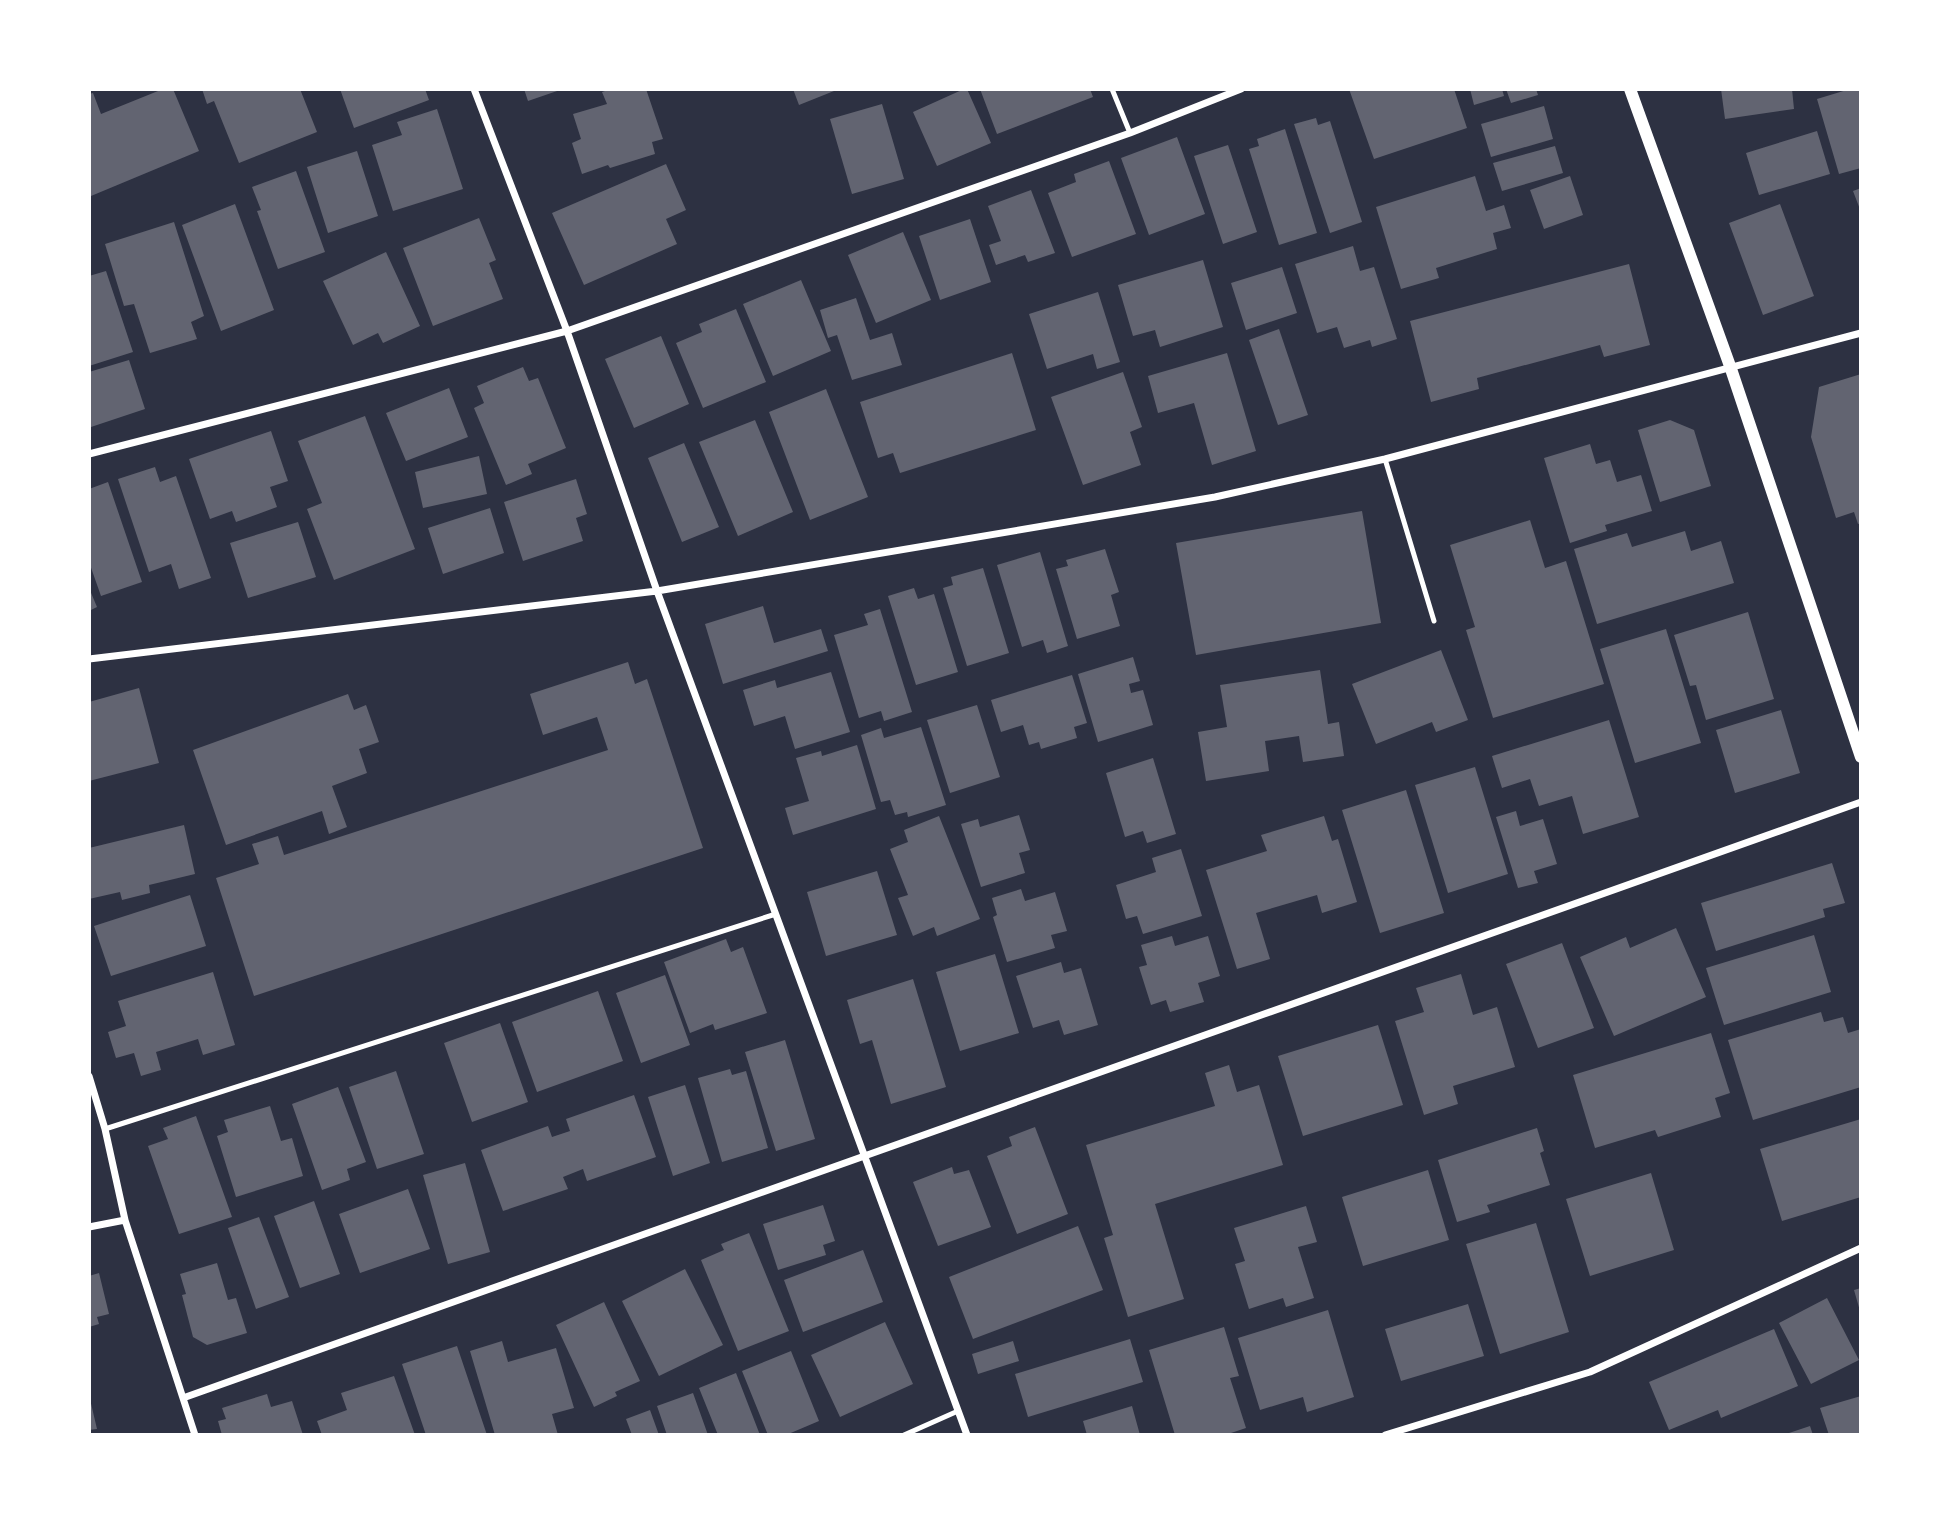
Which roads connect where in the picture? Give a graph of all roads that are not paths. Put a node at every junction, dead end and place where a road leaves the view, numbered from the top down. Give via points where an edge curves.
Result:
1 (474, 89) edge
2 (1112, 89) edge
3 (1241, 89) edge
4 (1630, 89) edge
5 (1130, 133) junction
6 (566, 331) junction
7 (1861, 333) edge
8 (1730, 366) junction
9 (89, 454) edge
10 (1385, 459) junction
11 (657, 591) junction
12 (1434, 621) dead end
13 (89, 659) edge
14 (1861, 757) edge
15 (1861, 802) edge
16 (776, 914) junction
17 (89, 1076) edge
18 (105, 1129) junction
19 (864, 1157) junction
20 (125, 1220) junction
21 (89, 1227) edge
22 (1861, 1248) edge
23 (183, 1398) junction
24 (958, 1411) junction
25 (195, 1435) edge
26 (904, 1435) edge
27 (967, 1435) edge
28 (1385, 1435) edge

1 - 6 street
2 - 5 lane
3 - 5 street
4 - 8 street
5 - 6 street
6 - 9 street
6 - 11 street
7 - 8 street
8 - 10 street
8 - 14 street
10 - 11 street via 1215,497
10 - 12 lane
11 - 13 street
11 - 16 street
15 - 19 street
16 - 18 lane
16 - 19 street
17 - 18 street
18 - 20 street
19 - 23 street
19 - 24 street
20 - 21 street
20 - 23 street
22 - 28 street via 1590,1372
23 - 25 street
24 - 26 lane
24 - 27 street

